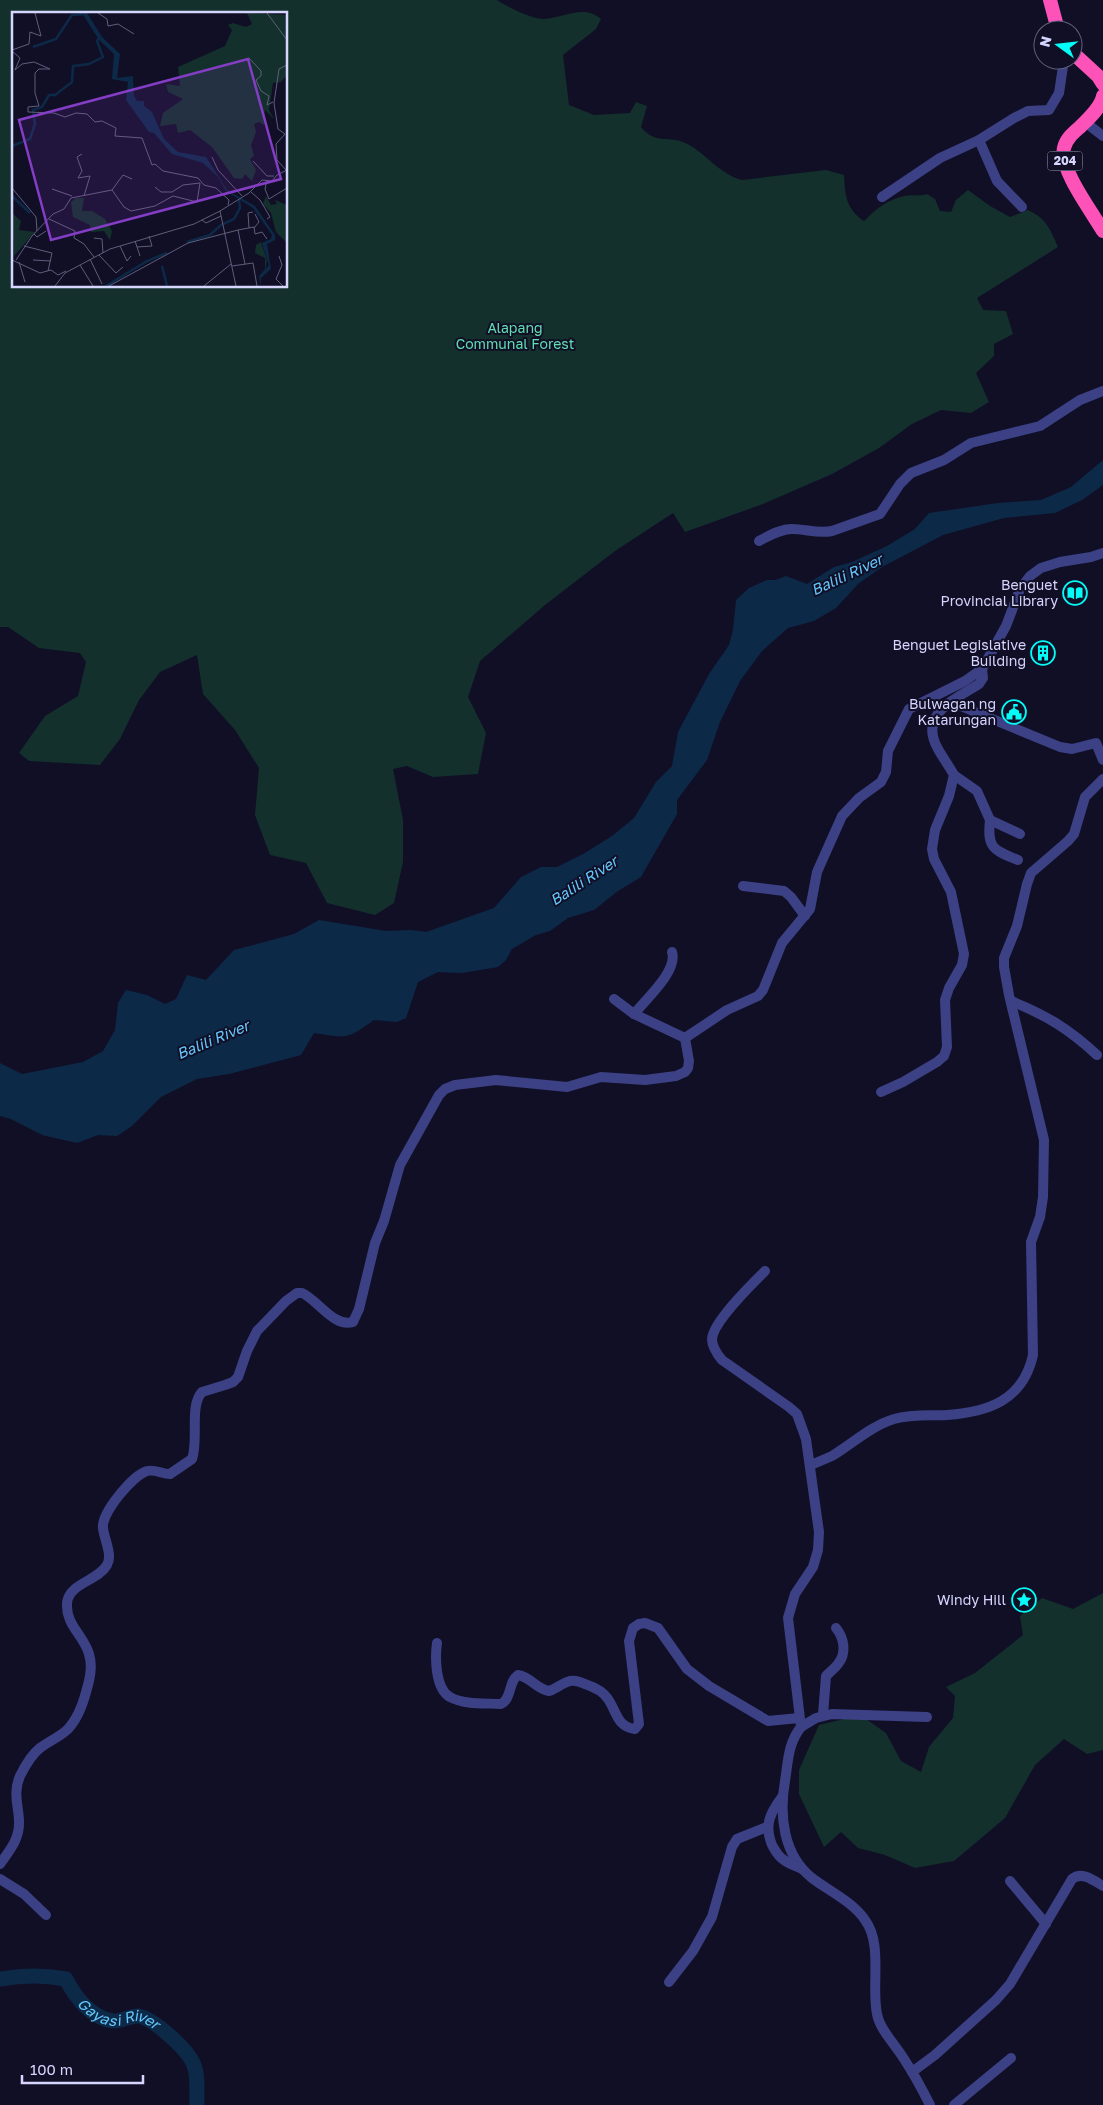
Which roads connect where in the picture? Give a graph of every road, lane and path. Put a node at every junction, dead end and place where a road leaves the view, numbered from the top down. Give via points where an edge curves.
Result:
1 (1050, 0) edge
2 (1055, 20) edge
3 (1083, 62) edge
4 (1062, 70) edge
5 (1103, 84) edge
6 (1103, 96) edge
7 (1085, 122) junction
8 (1103, 136) edge
9 (979, 140) junction
10 (882, 197) dead end
11 (1022, 207) dead end
12 (1103, 231) edge
13 (1103, 391) edge
14 (758, 541) dead end
15 (1103, 553) edge
16 (982, 669) junction
17 (951, 702) junction
18 (1103, 760) edge
19 (954, 775) junction
20 (1103, 779) edge
21 (990, 820) junction
22 (1020, 834) dead end
23 (1018, 860) dead end
24 (743, 886) dead end
25 (805, 916) junction
26 (672, 952) dead end
27 (614, 999) dead end
28 (1011, 1002) junction
29 (634, 1014) junction
30 (685, 1038) junction
31 (1097, 1055) dead end
32 (881, 1092) dead end
33 (765, 1271) dead end
34 (811, 1465) junction
35 (836, 1628) dead end
36 (436, 1643) dead end
37 (824, 1715) junction
38 (927, 1717) dead end
39 (800, 1723) junction
40 (782, 1797) junction
41 (767, 1827) junction
42 (0, 1864) edge
43 (803, 1870) junction
44 (0, 1879) edge
45 (1010, 1881) dead end
46 (1103, 1886) edge
47 (46, 1915) dead end
48 (1046, 1924) junction
49 (669, 1982) dead end
50 (1011, 2058) dead end
51 (912, 2072) junction
52 (930, 2105) edge
53 (954, 2105) edge

1 - 2 highway
3 - 5 highway
4 - 9 street via 1059,93 1049,110 1028,111
6 - 7 highway, 204
7 - 8 street
7 - 12 highway, 204 via 1069,137 1063,156 1071,177
9 - 10 street via 940,158
9 - 11 street via 997,181
13 - 14 street via 1080,400 1040,426 971,443 944,460 911,474 900,484 880,514 824,533 782,530
15 - 16 street via 1060,562 1041,568 1030,576 1020,589 1006,626
16 - 17 street via 983,678 978,684
16 - 25 street via 909,709 888,751 886,772 881,782 847,809 839,823 817,872 813,899
17 - 18 street via 1060,747 1072,749 1096,743
17 - 19 street via 938,712 931,729 938,749
19 - 21 street via 976,791
19 - 32 street via 935,830 932,849 951,892 964,954 945,1000 947,1047 937,1062
20 - 28 street via 1085,797 1074,834 1036,868 1027,884 1017,926 1004,958
21 - 22 street
21 - 23 street via 988,834 993,848
24 - 25 street via 784,892
25 - 30 street via 782,943 768,981 758,996 727,1010
26 - 29 street via 671,968
27 - 29 street
28 - 31 street via 1058,1023
28 - 34 street via 1044,1140 1043,1196 1031,1242 1031,1367 1012,1394 985,1410 893,1419
29 - 30 street
30 - 42 street via 688,1068 676,1076 645,1080 601,1076 566,1087 496,1080 455,1085 439,1095 400,1165 375,1243 360,1309 353,1322 340,1321 302,1293 292,1296 252,1338 238,1377 198,1396 192,1459 170,1474 151,1470 143,1472 106,1513 102,1528 108,1564 70,1594 68,1603 74,1626 92,1663 84,1697 70,1726 36,1752 21,1775 15,1797 18,1833 13,1847
33 - 34 street via 723,1317 712,1339 722,1360 797,1414
34 - 39 street via 818,1550 813,1567 795,1594 788,1618
35 - 37 street via 843,1642 843,1653 825,1680
36 - 39 street via 436,1668 449,1697 501,1704 518,1675 549,1692 570,1681 580,1682 603,1693 621,1724 635,1729 640,1724 639,1709 629,1641 633,1628 645,1623 658,1628 687,1669 709,1686 768,1721
37 - 38 street
37 - 39 street
39 - 40 street via 788,1757
40 - 41 street via 768,1819
40 - 43 street via 787,1842
41 - 43 street via 775,1851 783,1860
41 - 49 street via 737,1839 712,1917 693,1951
43 - 51 street via 865,1920 873,1944 877,2013 882,2027
44 - 47 street via 24,1894
45 - 48 street
46 - 48 street via 1082,1874 1077,1875
48 - 51 street via 1010,1984 996,2000 936,2055
50 - 53 street
51 - 52 street

